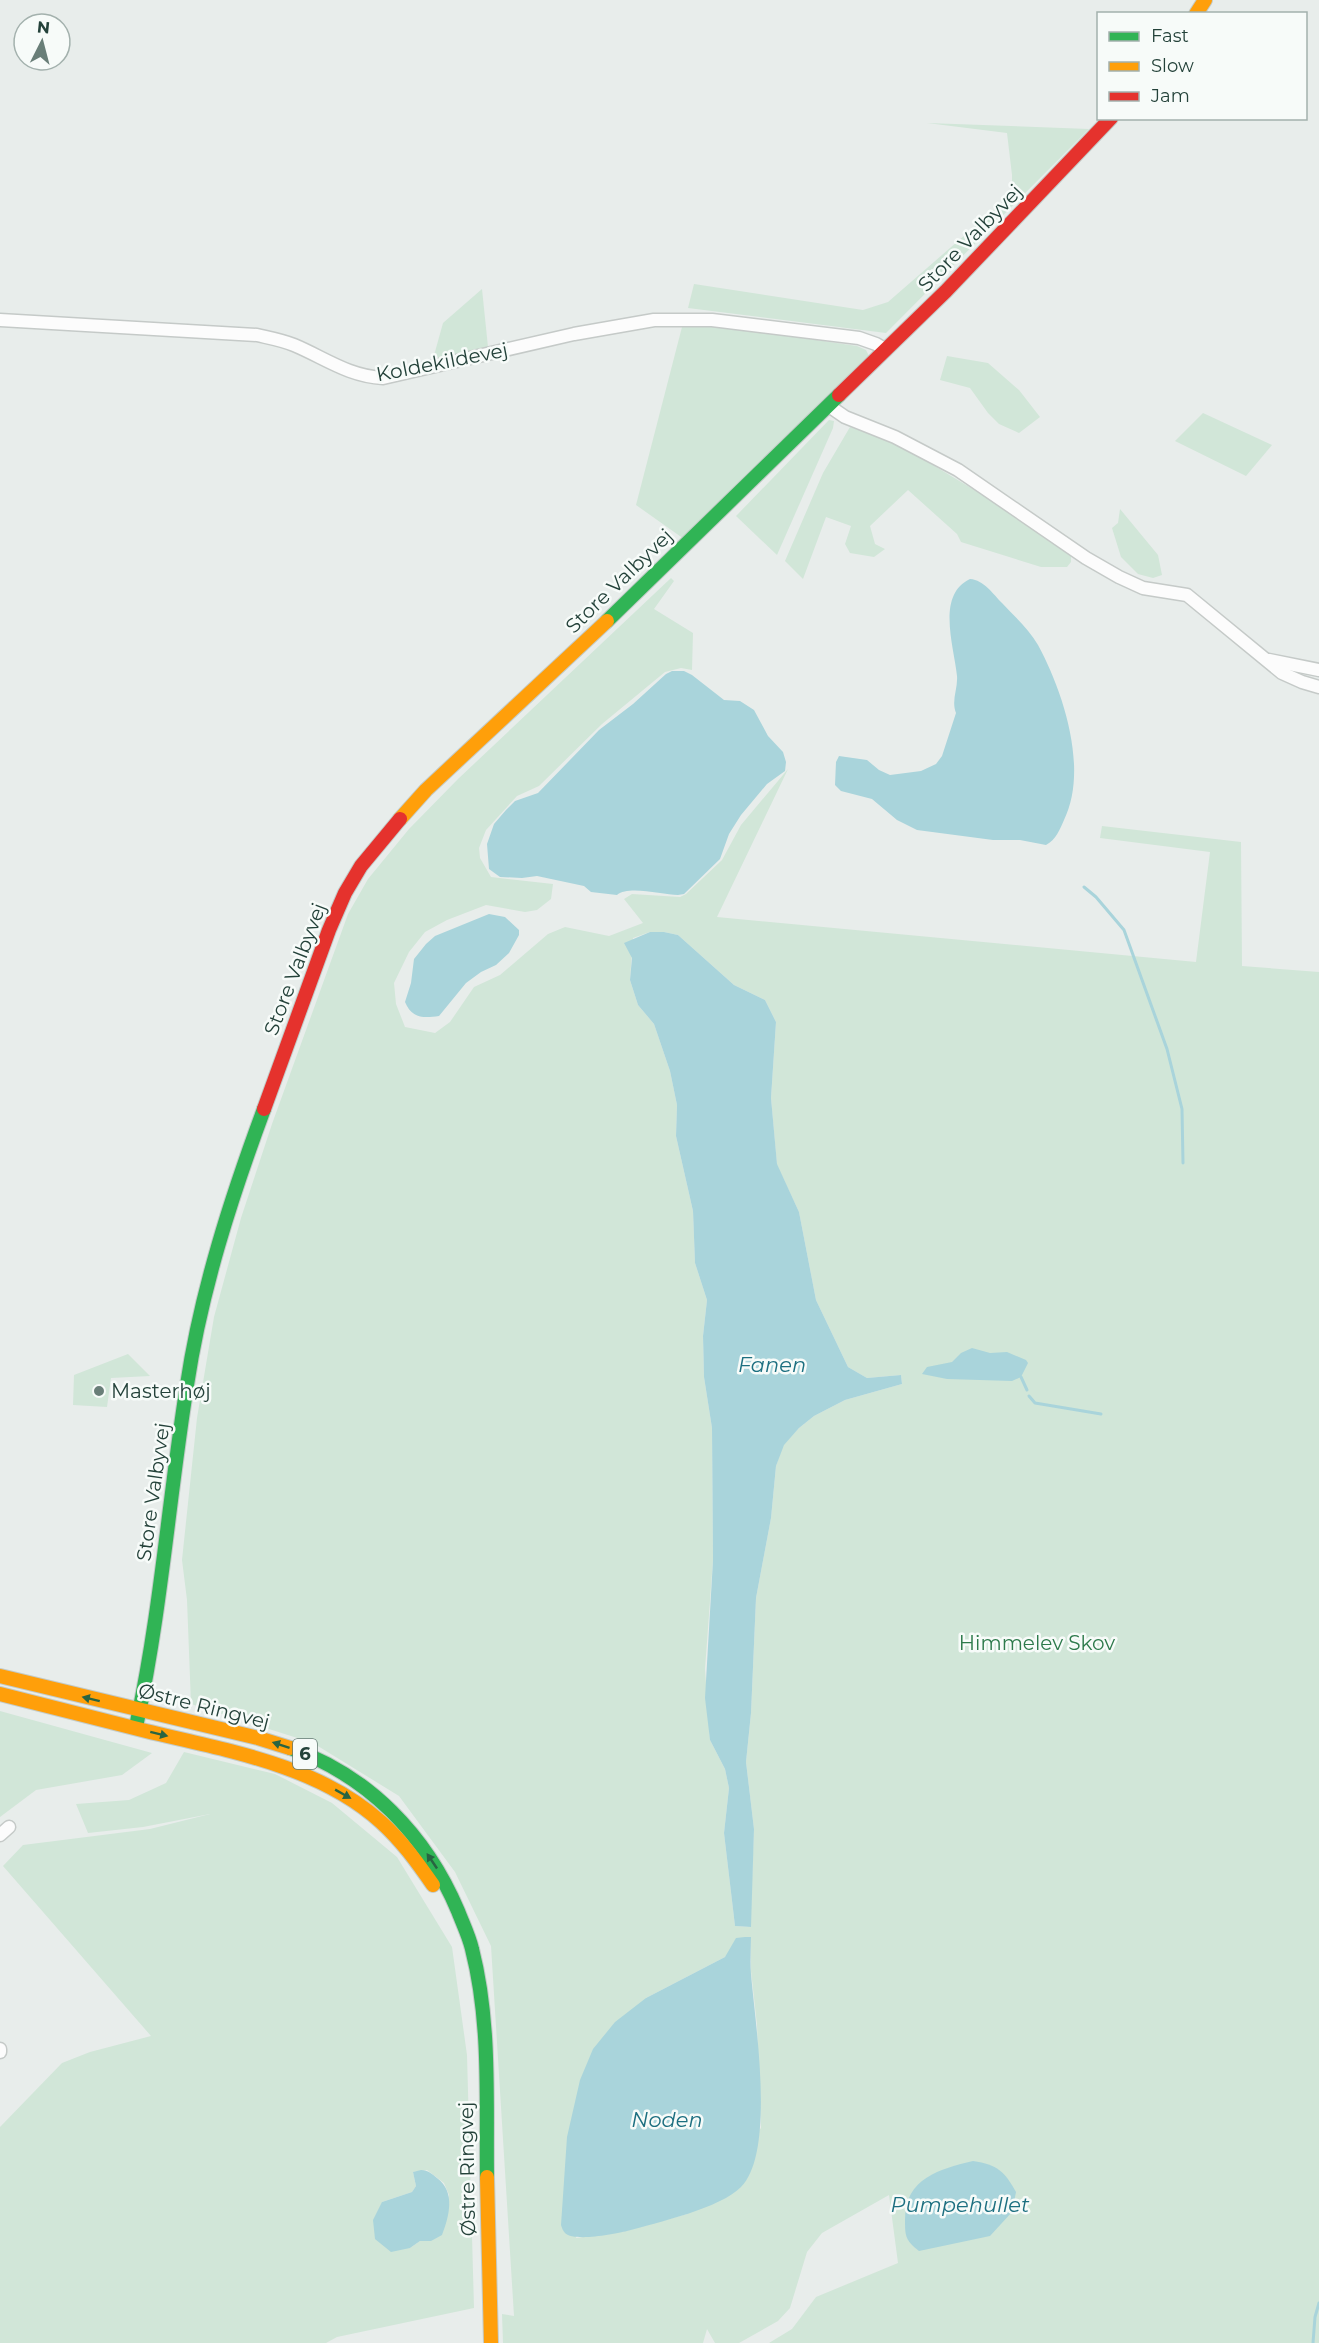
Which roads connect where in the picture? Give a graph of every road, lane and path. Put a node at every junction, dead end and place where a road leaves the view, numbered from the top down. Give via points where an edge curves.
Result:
1 (1109, 120) edge
2 (0, 320) edge
3 (886, 350) junction
4 (829, 406) junction
5 (1264, 659) junction
6 (1319, 670) edge
7 (1319, 687) edge
8 (0, 1676) edge
9 (0, 1694) edge
10 (140, 1711) junction
11 (135, 1728) junction
12 (480, 1994) junction
13 (491, 2343) edge

1 - 3 street, Store Valbyvej
2 - 3 street, Koldekildevej via 257,335 296,346 347,371 383,378 574,334 654,320 712,320 836,336 859,339
3 - 4 street, Store Valbyvej
4 - 5 street via 958,470 1119,578 1143,588 1187,595
4 - 10 street, Store Valbyvej via 426,790 361,866 345,893 244,1163 208,1283 187,1383 151,1658
5 - 6 street
5 - 7 street via 1282,673
10 -> 8 street, Østre Ringvej / 6
9 - 11 street, Østre Ringvej / 6
10 - 11 street, Store Valbyvej
12 -> 10 street, Østre Ringvej / 6 via 473,1950 440,1873 419,1840 363,1786 298,1751
11 -> 12 street, Østre Ringvej / 6 via 264,1760 316,1779 356,1802 388,1828 426,1873 448,1909
12 - 13 street, Østre Ringvej / 6

